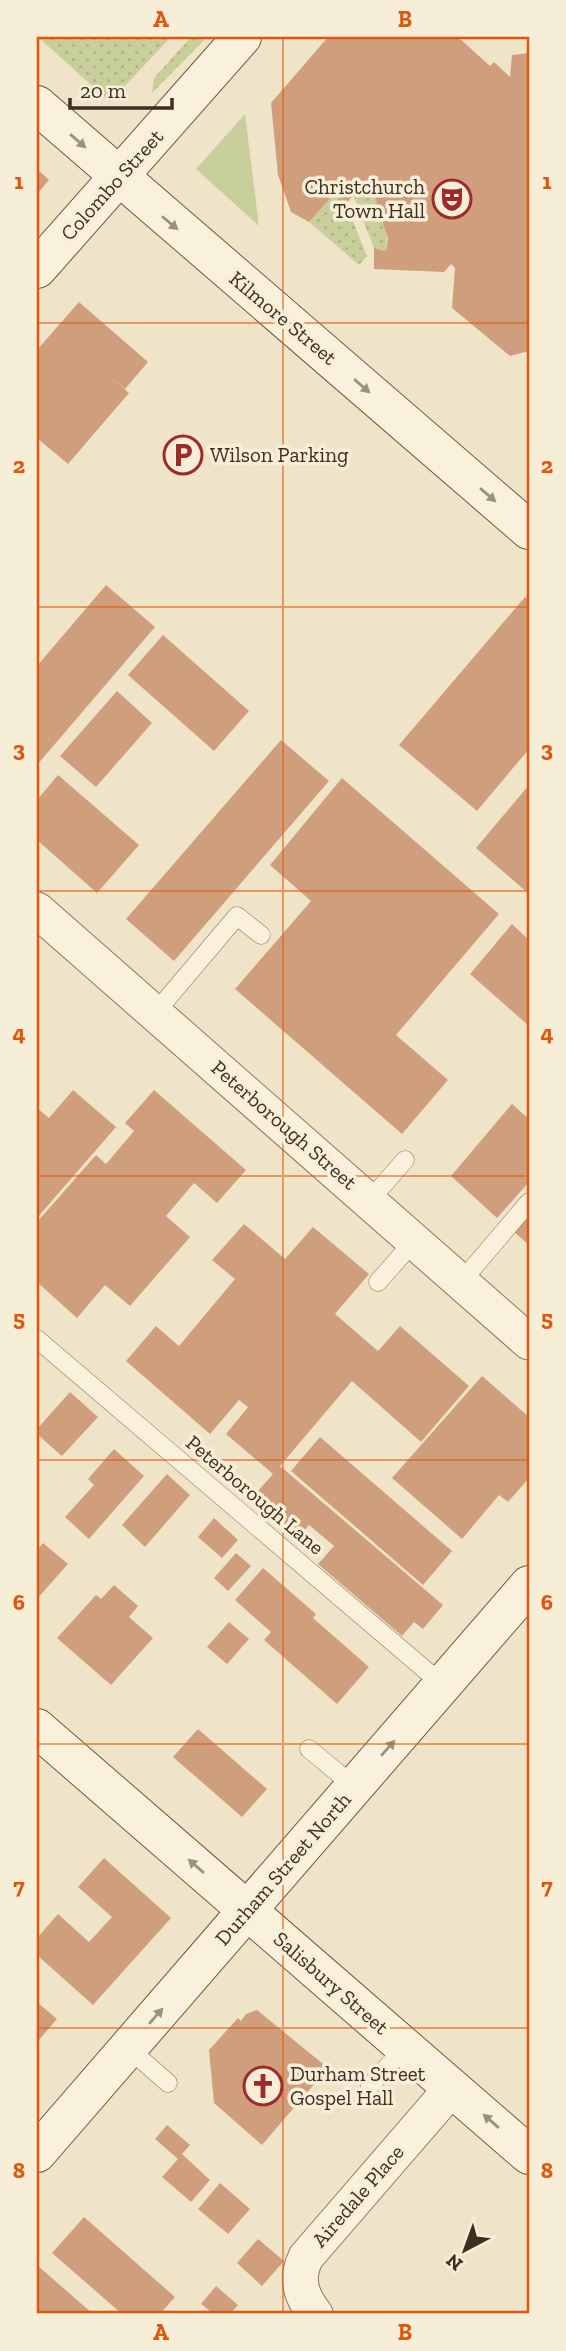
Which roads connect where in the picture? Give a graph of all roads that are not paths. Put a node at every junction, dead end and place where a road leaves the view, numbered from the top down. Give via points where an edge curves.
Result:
1 (242, 37) edge
2 (37, 105) edge
3 (119, 177) junction
4 (37, 269) edge
5 (529, 530) edge
6 (37, 910) edge
7 (261, 935) dead end
8 (155, 1013) junction
9 (405, 1160) dead end
10 (369, 1201) junction
11 (529, 1202) edge
12 (415, 1241) junction
13 (378, 1282) dead end
14 (461, 1282) junction
15 (37, 1339) edge
16 (529, 1342) edge
17 (529, 1585) edge
18 (443, 1685) junction
19 (37, 1728) edge
20 (309, 1749) dead end
21 (355, 1787) junction
22 (247, 1910) junction
23 (405, 2047) junction
24 (128, 2048) junction
25 (168, 2083) dead end
26 (370, 2086) dead end
27 (452, 2088) junction
28 (37, 2154) edge
29 (529, 2155) edge
30 (315, 2314) edge

1 - 3 main road, Colombo Street
2 -> 3 main road, Kilmore Street
3 - 4 main road, Colombo Street
3 -> 5 main road, Kilmore Street
6 - 8 street, Peterborough Street
7 - 8 lane via 237,916
8 - 10 street, Peterborough Street
9 - 10 lane
10 - 12 street, Peterborough Street
11 - 14 lane
12 - 13 lane
12 - 14 street, Peterborough Street
14 - 16 street, Peterborough Street
15 - 18 lane, Peterborough Lane
17 - 18 main road, Durham Street North
21 -> 18 main road, Durham Street North
22 -> 19 main road, Salisbury Street
20 - 21 lane
21 - 22 main road, Durham Street North
22 - 23 main road, Salisbury Street
24 -> 22 main road, Durham Street North
23 - 26 lane
23 - 27 main road, Salisbury Street
24 - 25 lane
24 - 28 main road, Durham Street North
29 -> 27 main road, Salisbury Street
27 - 30 street, Airedale Place via 306,2257 299,2281

